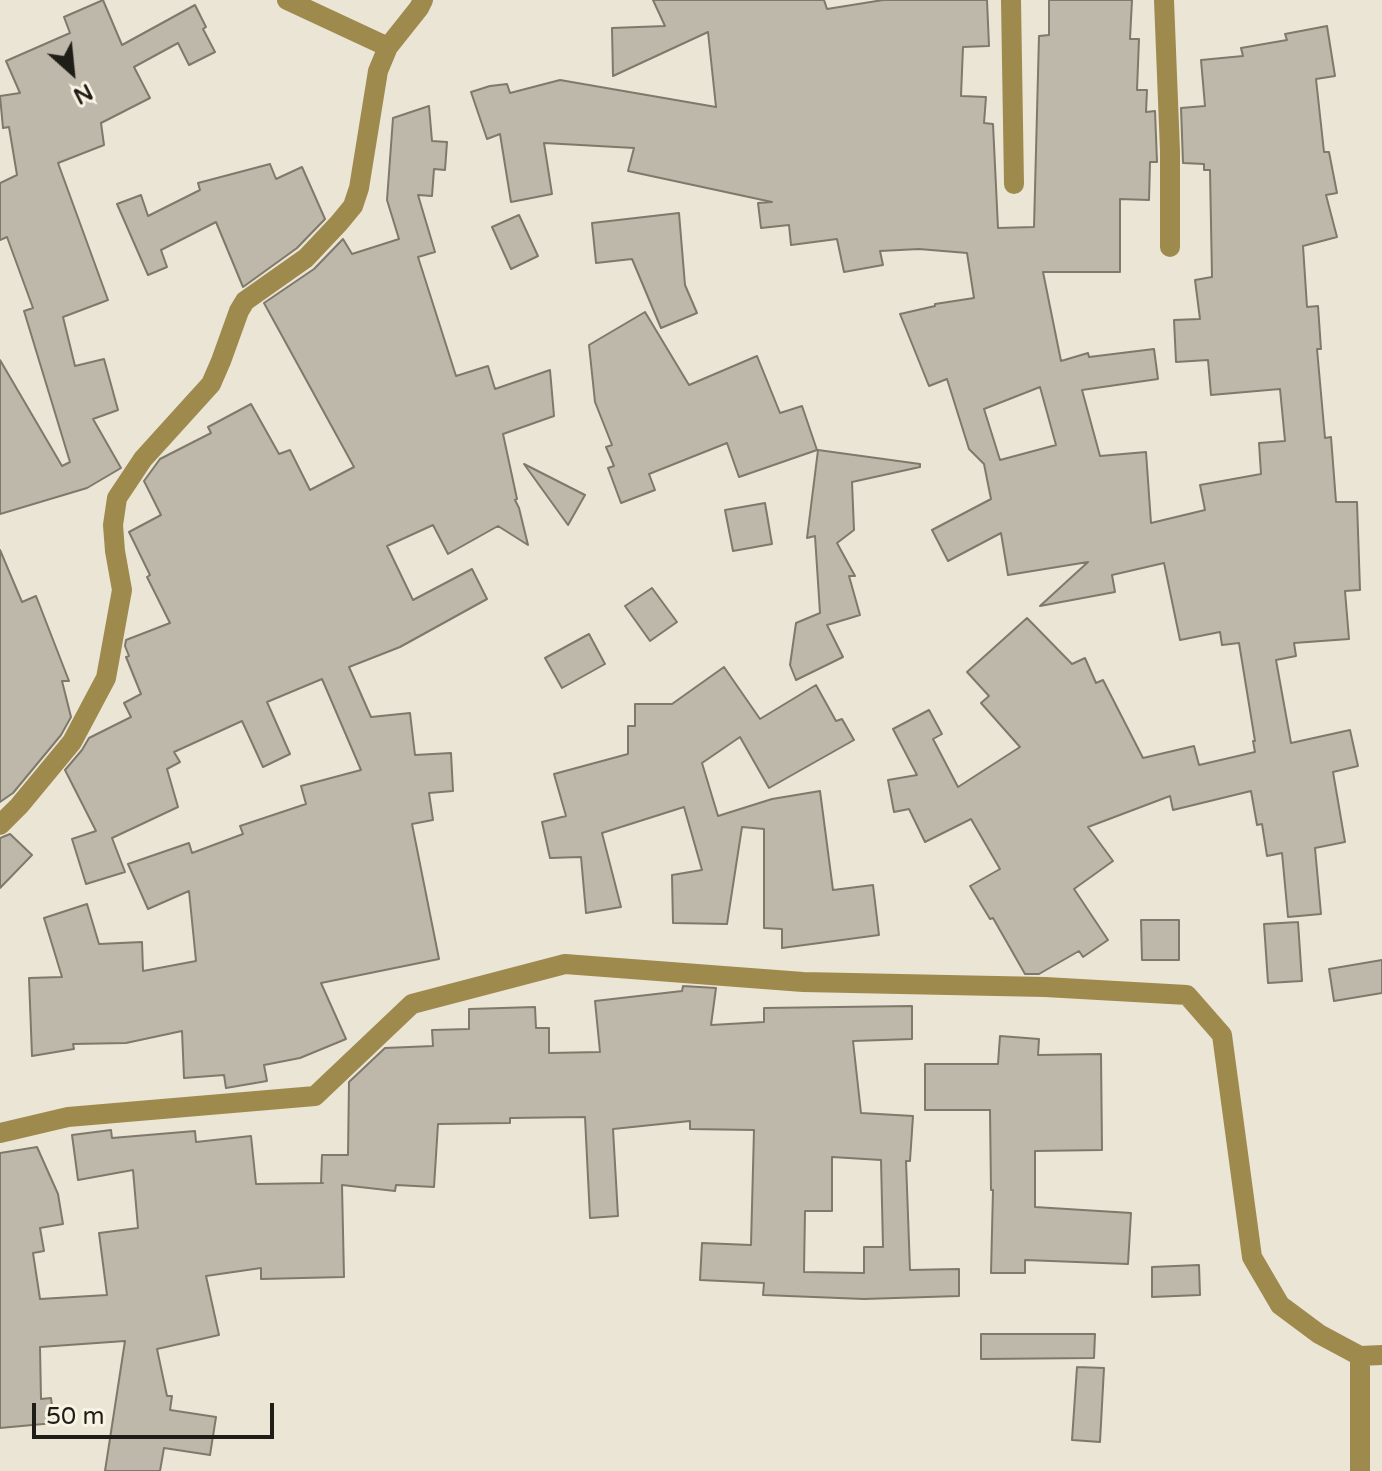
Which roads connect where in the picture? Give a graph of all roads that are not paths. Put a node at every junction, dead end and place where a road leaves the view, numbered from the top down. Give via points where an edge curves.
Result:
1 (287, 0) edge
2 (423, 0) edge
3 (1011, 0) edge
4 (1164, 0) edge
5 (388, 47) junction
6 (1014, 184) dead end
7 (1170, 247) dead end
8 (0, 825) edge
9 (0, 1133) edge
10 (1382, 1355) edge
11 (1360, 1356) junction
12 (1360, 1471) edge

1 - 5 street
2 - 5 street
3 - 6 street
4 - 7 street
5 - 8 street via 378,71 353,206 306,258 245,301 211,384 143,459 117,498 113,525 122,590 106,678 72,742
9 - 11 street via 68,1117 315,1096 412,1004 565,964 803,982 1187,995 1222,1035 1252,1257 1280,1305
10 - 11 street
11 - 12 street

